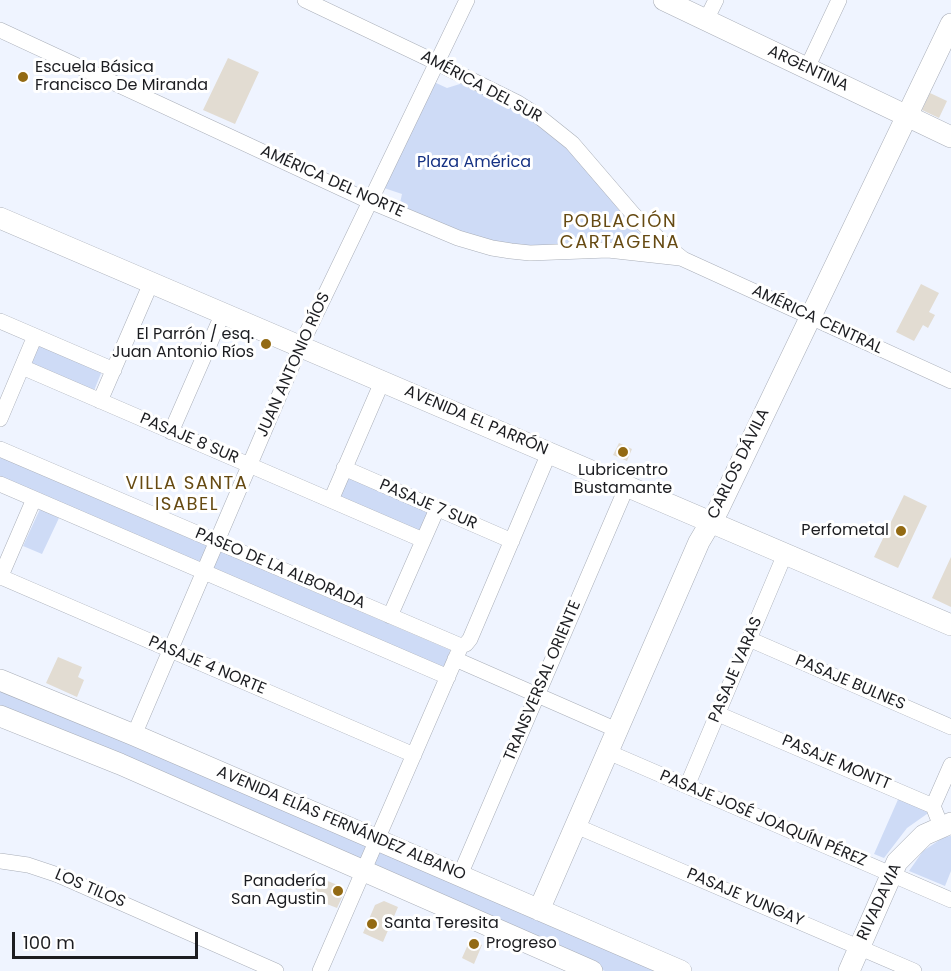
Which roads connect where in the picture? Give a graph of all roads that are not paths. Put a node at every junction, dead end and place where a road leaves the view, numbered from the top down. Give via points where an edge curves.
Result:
1 (305, 0) edge
2 (467, 0) edge
3 (664, 0) edge
4 (716, 0) edge
5 (839, 0) edge
6 (706, 20) junction
7 (951, 24) edge
8 (0, 30) edge
9 (437, 63) junction
10 (807, 68) junction
11 (907, 116) junction
12 (951, 137) edge
13 (370, 201) junction
14 (0, 218) edge
15 (683, 259) junction
16 (151, 283) junction
17 (223, 313) junction
18 (810, 316) junction
19 (0, 321) edge
20 (35, 336) junction
21 (300, 347) junction
22 (22, 368) junction
23 (114, 370) junction
24 (951, 381) edge
25 (382, 382) junction
26 (100, 401) junction
27 (0, 419) edge
28 (171, 432) junction
29 (0, 449) edge
30 (549, 453) junction
31 (250, 465) junction
32 (344, 468) junction
33 (0, 484) edge
34 (627, 486) junction
35 (34, 499) junction
36 (331, 500) junction
37 (437, 509) junction
38 (710, 522) junction
39 (423, 540) junction
40 (512, 541) junction
41 (217, 542) junction
42 (785, 554) junction
43 (204, 572) junction
44 (0, 578) edge
45 (390, 616) junction
46 (951, 625) edge
47 (749, 639) junction
48 (170, 650) junction
49 (458, 653) junction
50 (448, 677) junction
51 (0, 680) edge
52 (537, 695) junction
53 (718, 714) junction
54 (0, 716) edge
55 (951, 727) edge
56 (617, 730) junction
57 (134, 735) junction
58 (608, 752) junction
59 (414, 755) junction
60 (951, 765) edge
61 (687, 786) junction
62 (942, 818) edge
63 (576, 826) junction
64 (377, 840) junction
65 (0, 861) edge
66 (363, 872) junction
67 (891, 874) junction
68 (460, 875) junction
69 (951, 900) edge
70 (539, 910) junction
71 (859, 947) junction
72 (276, 971) edge
73 (320, 971) edge
74 (592, 971) edge
75 (681, 971) edge
76 (849, 971) edge
77 (914, 971) edge

1 - 9 street, AMÉRICA DEL SUR
2 - 9 street, JUAN ANTONIO RÍOS
3 - 6 main road, ARGENTINA
4 - 6 street
5 - 10 street
6 - 10 main road, ARGENTINA
7 - 11 main road, CARLOS DÁVILA
8 - 13 street, AMÉRICA DEL NORTE
9 - 13 street, JUAN ANTONIO RÍOS
9 - 15 street, AMÉRICA DEL SUR via 518,103 560,132 633,214
10 - 11 main road, ARGENTINA
11 - 12 main road, ARGENTINA
11 - 18 main road, CARLOS DÁVILA
13 - 15 street, AMÉRICA DEL NORTE via 492,248 530,253 617,250
13 - 21 street, JUAN ANTONIO RÍOS
14 - 16 main road, AVENIDA EL PARRÓN
15 - 18 street, AMÉRICA CENTRAL
16 - 17 main road, AVENIDA EL PARRÓN
16 - 23 street
17 - 21 main road, AVENIDA EL PARRÓN
17 - 28 street
18 - 24 street, AMÉRICA CENTRAL
18 - 38 main road, CARLOS DÁVILA
19 - 20 street
20 - 22 street
20 - 23 street
21 - 25 main road, AVENIDA EL PARRÓN
21 - 31 street, JUAN ANTONIO RÍOS
22 - 26 street, PASAJE 8 SUR
22 - 27 street
23 - 26 street
25 - 30 main road, AVENIDA EL PARRÓN
25 - 32 street
26 - 28 street, PASAJE 8 SUR
28 - 31 street, PASAJE 8 SUR
29 - 41 street, PASEO DE LA ALBORADA
30 - 34 main road, AVENIDA EL PARRÓN
30 - 40 street
31 - 36 street, PASAJE 8 SUR
31 - 41 street, JUAN ANTONIO RÍOS
32 - 36 street
32 - 37 street, PASAJE 7 SUR
33 - 35 street, PASEO DE LA ALBORADA
34 - 38 main road, AVENIDA EL PARRÓN
34 - 52 street, TRANSVERSAL ORIENTE
35 - 43 street, PASEO DE LA ALBORADA
35 - 44 street
36 - 39 street, PASAJE 8 SUR
37 - 39 street
37 - 40 street, PASAJE 7 SUR
38 - 42 main road, AVENIDA EL PARRÓN
38 - 56 main road, CARLOS DÁVILA
39 - 45 street
40 - 49 street via 470,639
41 - 43 street, JUAN ANTONIO RÍOS
41 - 45 street, PASEO DE LA ALBORADA
42 - 46 main road, AVENIDA EL PARRÓN
42 - 47 street, PASAJE VARAS
43 - 48 street, JUAN ANTONIO RÍOS
43 - 50 street, PASEO DE LA ALBORADA
44 - 48 street, PASAJE 4 NORTE
45 - 49 street, PASEO DE LA ALBORADA
47 - 53 street, PASAJE VARAS
47 - 55 street, PASAJE BULNES
48 - 57 street, JUAN ANTONIO RÍOS
48 - 59 street, PASAJE 4 NORTE
49 - 50 street
49 - 52 street, PASEO DE LA ALBORADA
50 - 59 street
51 - 57 main road, AVENIDA ELÍAS FERNÁNDEZ ALBANO
52 - 56 street, PASEO DE LA ALBORADA
52 - 68 street, TRANSVERSAL ORIENTE
53 - 61 street, PASAJE VARAS
53 - 62 street, PASAJE MONTT
54 - 66 main road, AVENIDA ELÍAS FERNÁNDEZ ALBANO via 120,764
56 - 58 main road, CARLOS DÁVILA
57 - 64 main road, AVENIDA ELÍAS FERNÁNDEZ ALBANO
58 - 61 street, PASAJE JOSÉ JOAQUÍN PÉREZ
58 - 63 main road, CARLOS DÁVILA
59 - 64 street
60 - 62 street
61 - 67 street, PASAJE JOSÉ JOAQUÍN PÉREZ
62 - 67 main road, RIVADAVIA via 897,862
63 - 70 main road, CARLOS DÁVILA
63 - 71 street, PASAJE YUNGAY
64 - 66 street
64 - 68 main road, AVENIDA ELÍAS FERNÁNDEZ ALBANO
65 - 72 street, LOS TILOS via 58,875
66 - 73 street
66 - 74 main road, AVENIDA ELÍAS FERNÁNDEZ ALBANO
67 - 69 street, PASAJE JOSÉ JOAQUÍN PÉREZ
67 - 71 main road, RIVADAVIA
68 - 70 main road, AVENIDA ELÍAS FERNÁNDEZ ALBANO
70 - 75 main road, AVENIDA ELÍAS FERNÁNDEZ ALBANO
71 - 76 main road, RIVADAVIA
71 - 77 street, PASAJE YUNGAY

